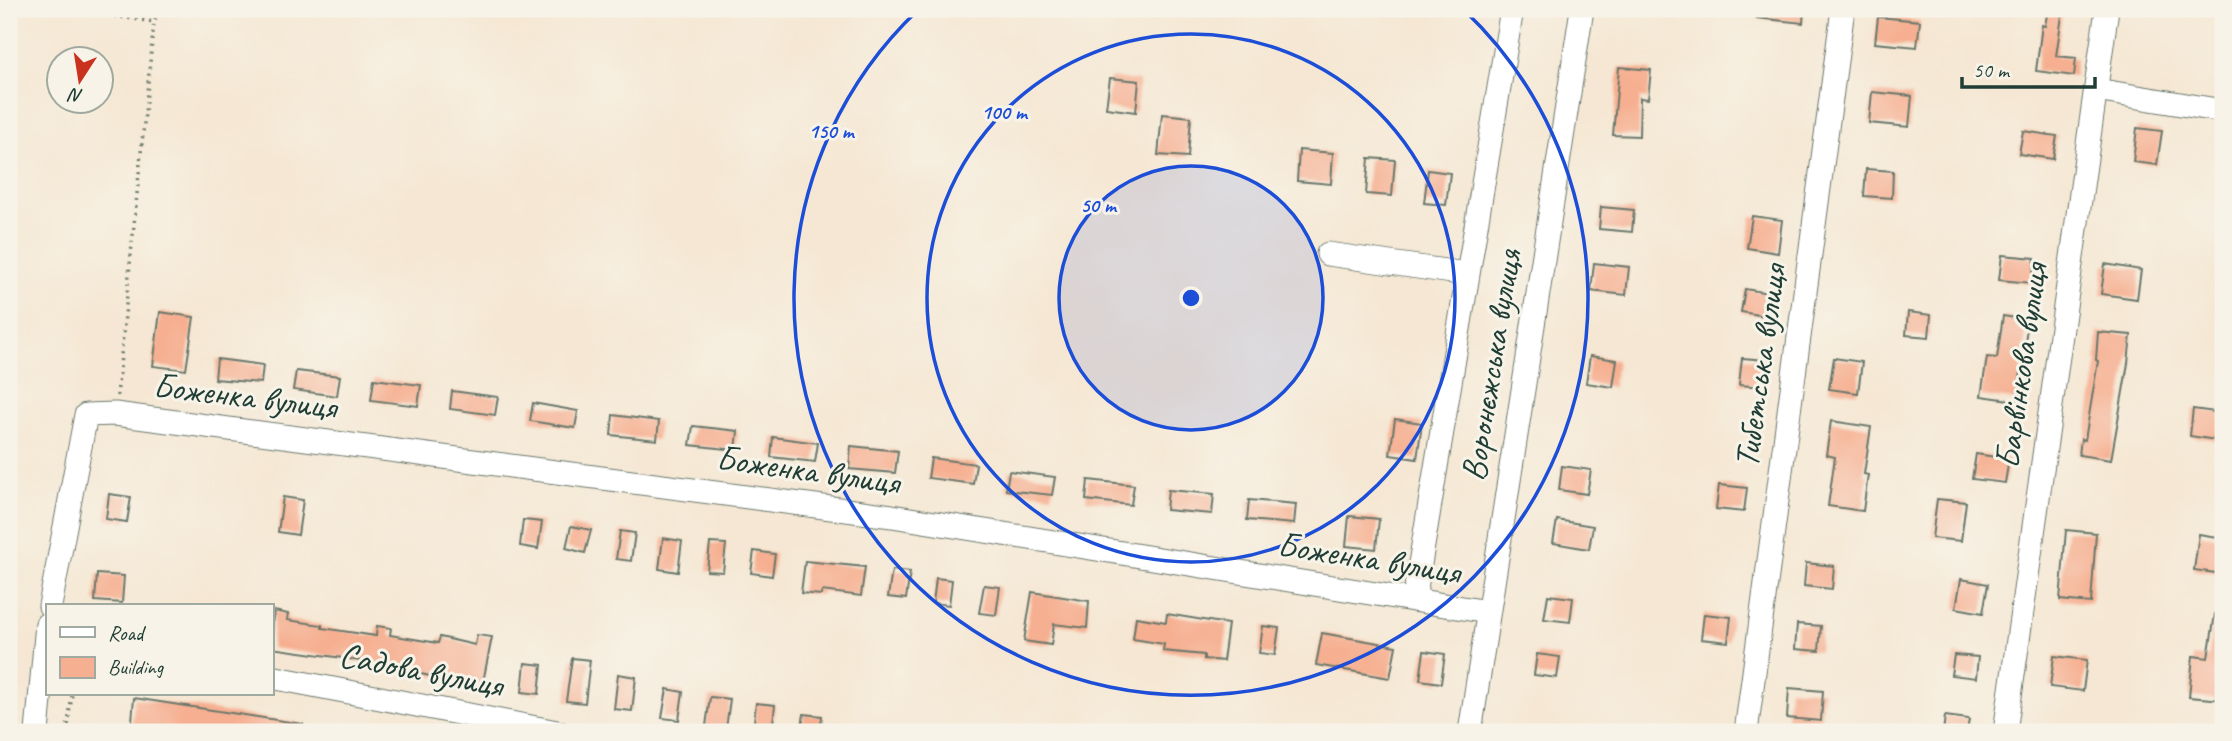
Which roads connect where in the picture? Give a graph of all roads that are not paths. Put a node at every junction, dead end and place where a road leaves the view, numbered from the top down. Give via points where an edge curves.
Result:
1 (1512, 9) edge
2 (1582, 9) edge
3 (1843, 9) edge
4 (2107, 9) edge
5 (2096, 90) junction
6 (2223, 111) edge
7 (1328, 254) dead end
8 (1466, 274) junction
9 (1414, 600) junction
10 (51, 604) edge
11 (1488, 612) junction
12 (46, 640) edge
13 (273, 677) edge
14 (496, 726) edge
15 (37, 732) edge
16 (557, 732) edge
17 (1470, 732) edge
18 (1746, 732) edge
19 (2005, 732) edge

1 - 8 street
2 - 11 street, Воронєжська вулиця
3 - 18 street, Тибетська вулиця
4 - 5 street, Барвінкова вулиця
5 - 6 street
5 - 19 street, Барвінкова вулиця
7 - 8 street
8 - 9 street
9 - 10 street, Боженка вулиця via 892,516 115,414 86,415
9 - 11 street, Боженка вулиця
11 - 17 street, Воронєжська вулиця
12 - 15 street
13 - 14 street, Садова вулиця
14 - 16 street, Садова вулиця

